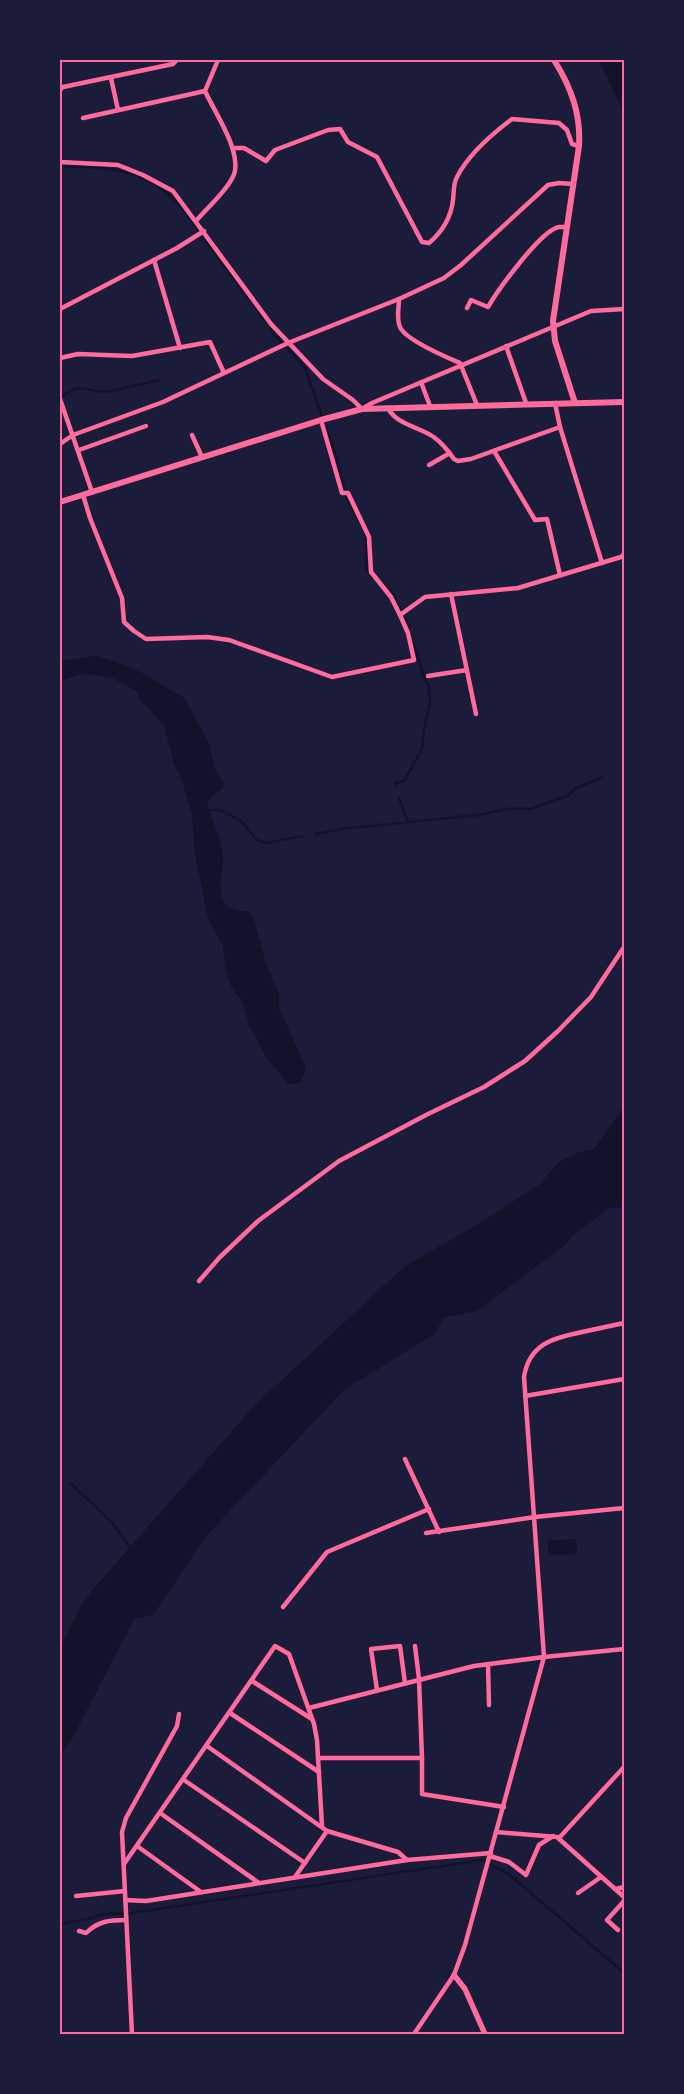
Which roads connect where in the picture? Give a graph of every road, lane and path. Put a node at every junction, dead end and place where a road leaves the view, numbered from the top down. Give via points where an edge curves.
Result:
1 (177, 60) edge
2 (218, 60) edge
3 (554, 60) edge
4 (111, 78) junction
5 (60, 90) edge
6 (205, 91) junction
7 (118, 110) junction
8 (83, 118) dead end
9 (578, 146) junction
10 (233, 148) junction
11 (60, 162) edge
12 (573, 184) junction
13 (196, 221) junction
14 (567, 227) junction
15 (201, 233) junction
16 (154, 260) junction
17 (399, 299) junction
18 (467, 308) dead end
19 (60, 309) edge
20 (624, 309) edge
21 (553, 328) junction
22 (288, 343) junction
23 (506, 346) junction
24 (180, 348) junction
25 (60, 358) edge
26 (461, 365) junction
27 (224, 373) junction
28 (421, 382) junction
29 (60, 399) edge
30 (624, 402) edge
31 (526, 403) junction
32 (555, 403) junction
33 (575, 403) junction
34 (477, 405) junction
35 (430, 406) junction
36 (388, 408) junction
37 (362, 409) junction
38 (321, 420) junction
39 (146, 426) dead end
40 (560, 427) junction
41 (73, 435) junction
42 (192, 435) dead end
43 (60, 444) edge
44 (79, 450) junction
45 (494, 451) junction
46 (450, 453) junction
47 (202, 457) junction
48 (429, 466) dead end
49 (92, 492) junction
50 (83, 495) junction
51 (60, 502) edge
52 (624, 554) edge
53 (602, 563) junction
54 (560, 576) junction
55 (451, 594) junction
56 (400, 615) junction
57 (467, 670) junction
58 (428, 676) dead end
59 (476, 714) dead end
60 (624, 947) edge
61 (199, 1281) dead end
62 (624, 1323) edge
63 (624, 1379) edge
64 (525, 1396) junction
65 (405, 1459) dead end
66 (624, 1508) edge
67 (429, 1509) junction
68 (535, 1517) junction
69 (440, 1532) junction
70 (426, 1533) dead end
71 (283, 1607) dead end
72 (414, 1646) dead end
73 (624, 1649) edge
74 (544, 1657) junction
75 (488, 1664) junction
76 (419, 1679) junction
77 (252, 1681) junction
78 (405, 1683) junction
79 (377, 1690) junction
80 (489, 1705) dead end
81 (309, 1708) junction
82 (230, 1713) junction
83 (179, 1714) dead end
84 (313, 1720) junction
85 (207, 1746) junction
86 (318, 1758) junction
87 (422, 1758) junction
88 (624, 1767) edge
89 (319, 1772) junction
90 (184, 1780) junction
91 (504, 1807) junction
92 (160, 1813) junction
93 (322, 1826) junction
94 (326, 1831) junction
95 (496, 1832) junction
96 (553, 1836) junction
97 (559, 1838) junction
98 (137, 1846) junction
99 (490, 1856) junction
100 (407, 1860) junction
101 (304, 1863) junction
102 (124, 1864) junction
103 (295, 1877) junction
104 (602, 1877) junction
105 (259, 1883) junction
106 (624, 1888) edge
107 (616, 1889) junction
108 (125, 1891) junction
109 (201, 1892) junction
110 (578, 1893) dead end
111 (76, 1896) dead end
112 (624, 1897) edge
113 (125, 1900) junction
114 (624, 1901) edge
115 (126, 1919) junction
116 (618, 1930) dead end
117 (79, 1931) dead end
118 (454, 1975) junction
119 (132, 2034) edge
120 (414, 2034) edge
121 (485, 2034) edge

1 - 4 street via 173,64
2 - 6 street
3 - 9 main road via 574,100 579,125
4 - 5 street
4 - 7 street
6 - 7 street
6 - 10 street
7 - 8 street
9 - 10 street via 572,144 567,130 559,122 512,119 483,143 456,178 453,203 445,225 429,243 422,242 377,157 348,142 340,129 328,130 275,150 266,161 244,148
9 - 12 main road
10 - 13 street via 234,172
11 - 13 street via 118,164 173,191
12 - 14 main road
12 - 17 street via 548,185 450,274
13 - 15 street
14 - 18 street via 556,228 531,248 488,307 471,300
14 - 21 main road
15 - 16 street
15 - 22 street
16 - 19 street
16 - 24 street
17 - 22 street
17 - 26 street via 402,331
20 - 21 street via 591,311
21 - 23 street
21 - 33 main road
22 - 27 street
22 - 37 street via 323,379
23 - 26 street
23 - 31 street
24 - 25 street via 132,356 78,354
24 - 27 street via 211,343
26 - 28 street
26 - 34 street
27 - 41 street via 163,402
28 - 35 street
28 - 37 street
29 - 41 street
30 - 33 main road
31 - 32 main road
31 - 34 main road
32 - 33 main road
32 - 40 street
34 - 35 main road
35 - 36 main road
36 - 37 main road
36 - 46 street via 397,418 435,437
37 - 38 main road
38 - 47 main road
38 - 56 street via 342,493 348,493 370,537 371,572
39 - 44 street
40 - 45 street
40 - 53 street
41 - 43 street
41 - 44 street
42 - 47 street
44 - 49 street
45 - 46 street via 464,461 454,459
45 - 54 street via 534,520 547,519
46 - 48 street
47 - 49 main road
49 - 50 main road
50 - 51 main road
50 - 56 street via 122,598 124,622 146,639 207,637 229,640 337,676 414,660
52 - 53 street
53 - 54 street
54 - 55 street via 518,588
55 - 56 street via 425,597
55 - 57 street
57 - 58 street
57 - 59 street
60 - 61 street via 590,997 525,1061 484,1087 339,1161 258,1221
62 - 64 street via 562,1336 546,1343 527,1362
63 - 64 street
64 - 68 street
65 - 67 street
66 - 68 street
67 - 69 street
67 - 71 street via 327,1552
68 - 69 street
68 - 74 street
69 - 70 street
72 - 76 street
73 - 74 street
74 - 75 street
74 - 91 street
75 - 76 street
75 - 80 street
76 - 78 street
76 - 87 street
77 - 81 street via 276,1646 289,1654
77 - 82 street
77 - 84 street
78 - 79 street
78 - 79 street via 400,1646 371,1649
79 - 81 street
81 - 84 street
82 - 85 street
82 - 89 street
83 - 102 street via 177,1726 124,1823
84 - 86 street
85 - 90 street
85 - 93 street
86 - 87 street
86 - 89 street
87 - 91 street via 422,1794
88 - 97 street
89 - 93 street
90 - 92 street
90 - 101 street
91 - 95 street
92 - 98 street
92 - 105 street
93 - 94 street
94 - 100 street via 398,1852
94 - 101 street
95 - 96 street
95 - 99 street
96 - 97 street
96 - 99 street via 539,1845 526,1875 509,1862
97 - 104 street
98 - 102 street
98 - 109 street
99 - 100 street
99 - 118 street
100 - 103 street
101 - 103 street
102 - 108 street
103 - 105 street
104 - 107 street
104 - 110 street
105 - 109 street
106 - 107 street
107 - 112 street
108 - 111 street
108 - 113 street
109 - 113 street via 146,1901
113 - 115 street
114 - 116 street via 607,1920
115 - 117 street via 108,1920 94,1925 86,1933
115 - 119 street
118 - 120 street
118 - 121 street via 465,1989

